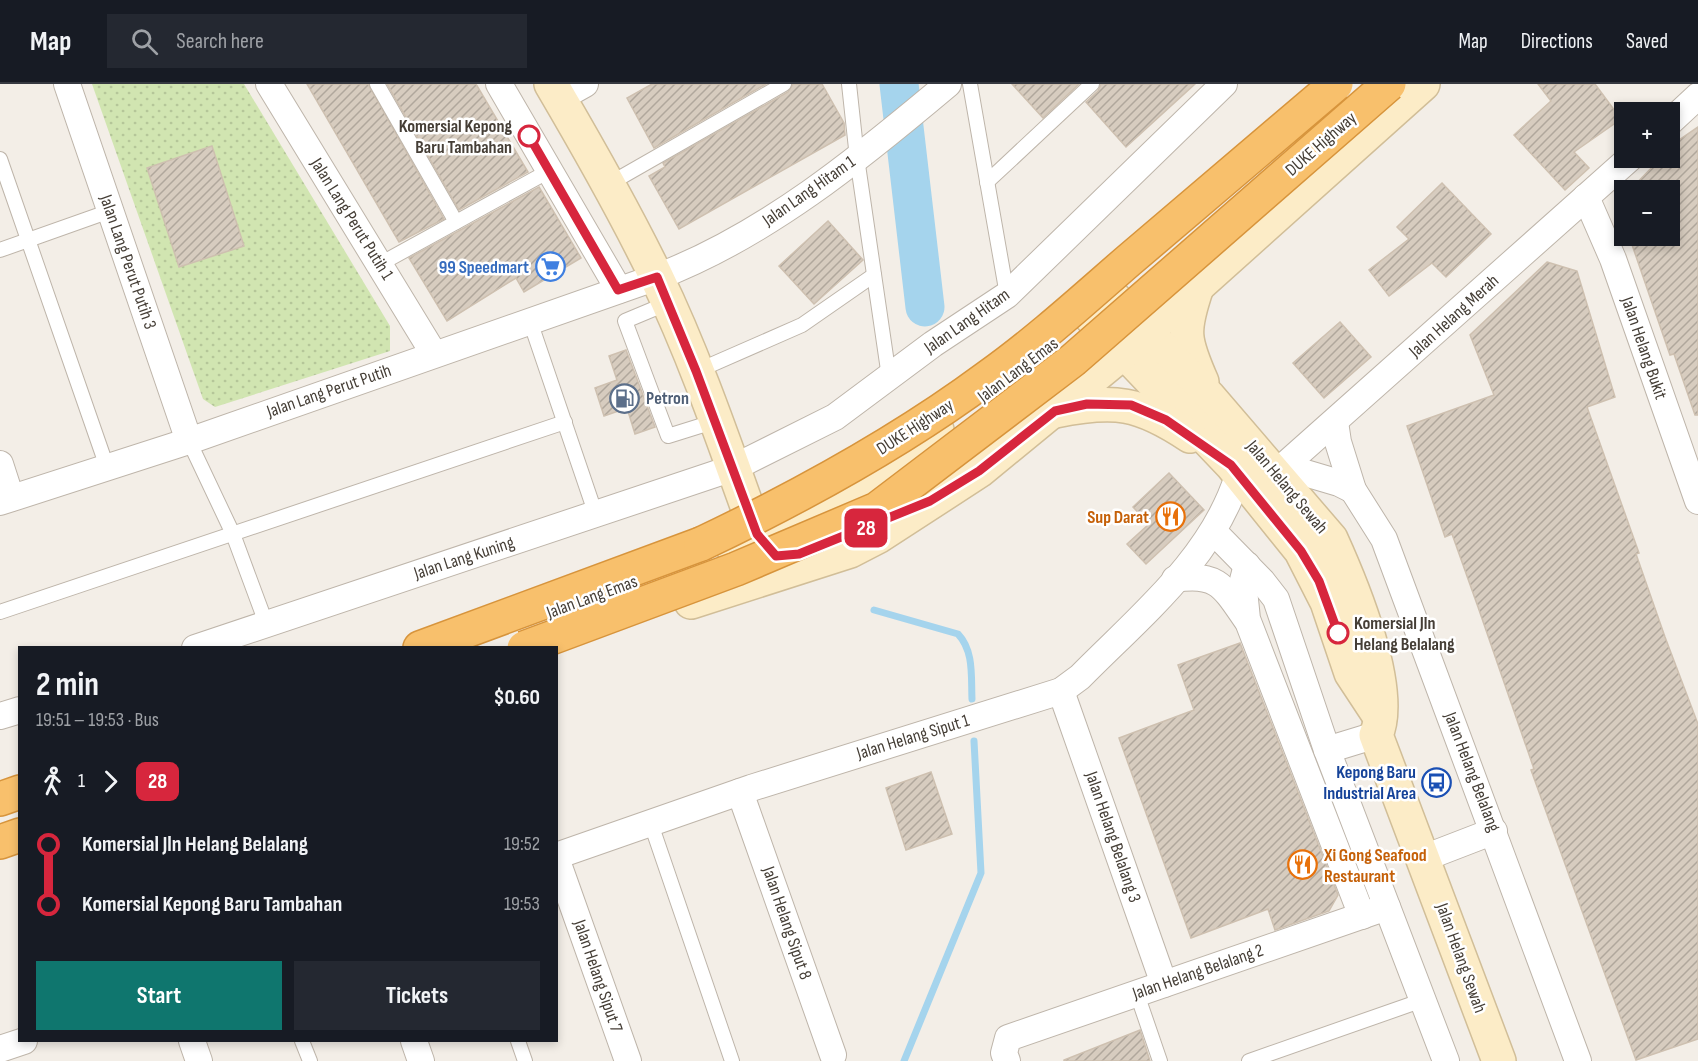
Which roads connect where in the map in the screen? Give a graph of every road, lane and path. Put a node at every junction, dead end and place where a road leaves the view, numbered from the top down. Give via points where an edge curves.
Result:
1 (67, 84) edge
2 (269, 84) edge
3 (376, 84) edge
4 (499, 84) edge
5 (784, 84) edge
6 (849, 84) edge
7 (1092, 84) edge
8 (1224, 84) edge
9 (1329, 84) edge
10 (1336, 84) edge
11 (1389, 84) edge
12 (1423, 84) edge
13 (955, 85) edge
14 (565, 89) edge
15 (1698, 96) edge
16 (1680, 113) edge
17 (863, 153) junction
18 (0, 159) edge
19 (1619, 168) edge
20 (549, 171) junction
21 (987, 182) junction
22 (609, 184) junction
23 (1586, 197) junction
24 (110, 211) junction
25 (456, 222) junction
26 (28, 240) junction
27 (0, 250) edge
28 (380, 264) junction
29 (873, 275) junction
30 (1197, 287) junction
31 (618, 290) junction
32 (662, 290) junction
33 (1007, 296) junction
34 (1101, 306) junction
35 (530, 321) junction
36 (1135, 342) junction
37 (434, 354) junction
38 (696, 371) junction
39 (889, 377) junction
40 (1209, 397) junction
41 (1055, 411) junction
42 (716, 421) junction
43 (565, 422) junction
44 (1335, 422) junction
45 (189, 441) junction
46 (0, 464) edge
47 (107, 467) junction
48 (733, 468) junction
49 (1235, 470) junction
50 (1280, 470) junction
51 (1353, 490) junction
52 (6, 500) edge
53 (930, 501) junction
54 (1698, 501) edge
55 (596, 514) junction
56 (1214, 532) junction
57 (233, 534) junction
58 (757, 534) junction
59 (1247, 565) junction
60 (1175, 579) junction
61 (0, 612) edge
62 (1247, 619) junction
63 (266, 623) junction
64 (201, 646) edge
65 (425, 646) edge
66 (453, 646) edge
67 (529, 646) edge
68 (558, 649) edge
69 (1061, 690) junction
70 (18, 711) edge
71 (0, 716) edge
72 (1379, 728) junction
73 (1327, 750) junction
74 (740, 792) junction
75 (18, 793) edge
76 (0, 799) edge
77 (650, 821) junction
78 (1494, 831) junction
79 (18, 836) edge
80 (0, 842) edge
81 (18, 847) edge
82 (0, 853) edge
83 (558, 856) edge
84 (1424, 858) junction
85 (558, 863) edge
86 (1387, 907) junction
87 (1362, 916) junction
88 (1164, 984) junction
89 (1137, 994) junction
90 (1422, 999) junction
91 (21, 1042) edge
92 (192, 1042) edge
93 (303, 1042) edge
94 (414, 1042) edge
95 (518, 1042) edge
96 (0, 1049) edge
97 (1008, 1050) edge
98 (825, 1058) edge
99 (199, 1061) edge
100 (310, 1061) edge
101 (421, 1061) edge
102 (525, 1061) edge
103 (628, 1061) edge
104 (732, 1061) edge
105 (1160, 1061) edge
106 (1249, 1061) edge
107 (1446, 1061) edge
108 (1499, 1061) edge
109 (1578, 1061) edge

1 - 24 street, Jalan Lang Perut Putih 3
2 - 28 street, Jalan Lang Perut Putih 1
3 - 25 lane
4 - 20 street
5 - 22 lane
6 - 17 lane
7 - 21 lane
8 - 33 street, Jalan Lang Hitam
9 - 34 main road, Jalan Lang Emas via 1192,212
10 - 65 highway, DUKE Highway, bridge via 1058,322 917,427 774,509 701,544
11 - 67 highway, DUKE Highway, bridge via 1073,360 877,509 736,569
12 - 30 main road, Jalan Lang Emas
13 - 17 street, Jalan Lang Hitam 1
13 - 21 lane
14 - 22 main road
15 - 16 street
17 - 29 lane
17 - 32 street, Jalan Lang Hitam 1
18 - 26 lane
19 - 23 street, Jalan Helang Merah
20 - 25 lane
20 - 31 street
21 - 33 lane
22 - 32 main road
23 - 44 street, Jalan Helang Merah
23 - 54 street, Jalan Helang Bukit
24 - 26 lane
24 - 45 street, Jalan Lang Perut Putih 3
25 - 28 lane
26 - 27 lane
26 - 47 lane
28 - 37 street, Jalan Lang Perut Putih 1
29 - 38 lane via 802,325
29 - 39 lane
30 - 36 main road, Jalan Lang Emas
30 - 40 main road via 1185,335
31 - 32 street, Jalan Lang Perut Putih
31 - 35 street, Jalan Lang Perut Putih
32 - 38 main road
32 - 42 lane via 626,321 668,436
33 - 39 street, Jalan Lang Hitam
34 - 36 main road, Jalan Helang Sewah
34 - 58 main road, Jalan Lang Emas via 1001,385 874,474
35 - 37 street, Jalan Lang Perut Putih
35 - 43 lane
36 - 40 main road, Jalan Helang Sewah
36 - 41 main road, Jalan Lang Emas
36 - 49 main road, Jalan Helang Sewah
37 - 45 street, Jalan Lang Perut Putih
38 - 42 main road
39 - 48 street, Jalan Lang Hitam via 836,417
40 - 50 main road, Jalan Helang Sewah
41 - 49 main road via 1087,404 1131,405 1166,420
41 - 53 main road, Jalan Lang Emas via 979,471
42 - 48 main road
43 - 55 lane
43 - 57 lane
44 - 50 street, Jalan Helang Merah
44 - 51 street, Jalan Helang Belalang
45 - 47 street, Jalan Lang Perut Putih
45 - 57 lane
46 - 52 street
47 - 52 street, Jalan Lang Perut Putih
48 - 55 street, Jalan Lang Kuning
48 - 58 main road
49 - 56 street, Jalan Helang Siput 1 via 1230,502
49 - 72 main road, Jalan Helang Sewah via 1301,551 1328,602 1351,673
50 - 51 street via 1339,483
50 - 72 main road, Jalan Helang Sewah via 1331,539 1342,564 1376,661
51 - 78 street, Jalan Helang Belalang via 1384,539
53 - 58 main road via 799,554 776,556
53 - 68 main road, Jalan Lang Emas via 850,551
55 - 63 street, Jalan Lang Kuning
56 - 59 street
56 - 60 street, Jalan Helang Siput 1
57 - 61 lane
57 - 63 lane
58 - 66 main road, Jalan Lang Emas
59 - 62 street via 1243,580
59 - 73 street via 1276,599
60 - 62 street via 1197,576 1221,585
60 - 69 street, Jalan Helang Siput 1 via 1080,677
62 - 87 street
63 - 64 street, Jalan Lang Kuning
69 - 74 street, Jalan Helang Siput 1
69 - 88 street, Jalan Helang Belalang 3
70 - 71 street
72 - 73 street
72 - 84 main road, Jalan Helang Sewah
73 - 86 street
74 - 77 street, Jalan Helang Siput 1
74 - 98 street, Jalan Helang Siput 8
75 - 76 highway
77 - 83 street, Jalan Helang Siput 1
77 - 104 lane
78 - 84 street
78 - 109 street, Jalan Helang Belalang
79 - 80 highway
81 - 82 main road
84 - 108 main road, Jalan Helang Sewah
85 - 103 street, Jalan Helang Siput 7
86 - 87 street, Jalan Helang Belalang 2
86 - 90 street
87 - 88 street, Jalan Helang Belalang 2
88 - 89 street, Jalan Helang Belalang 2
89 - 97 street, Jalan Helang Belalang 2
89 - 105 lane
90 - 106 lane
90 - 107 street
91 - 96 street
92 - 99 street
93 - 100 lane
94 - 101 street
95 - 102 lane

